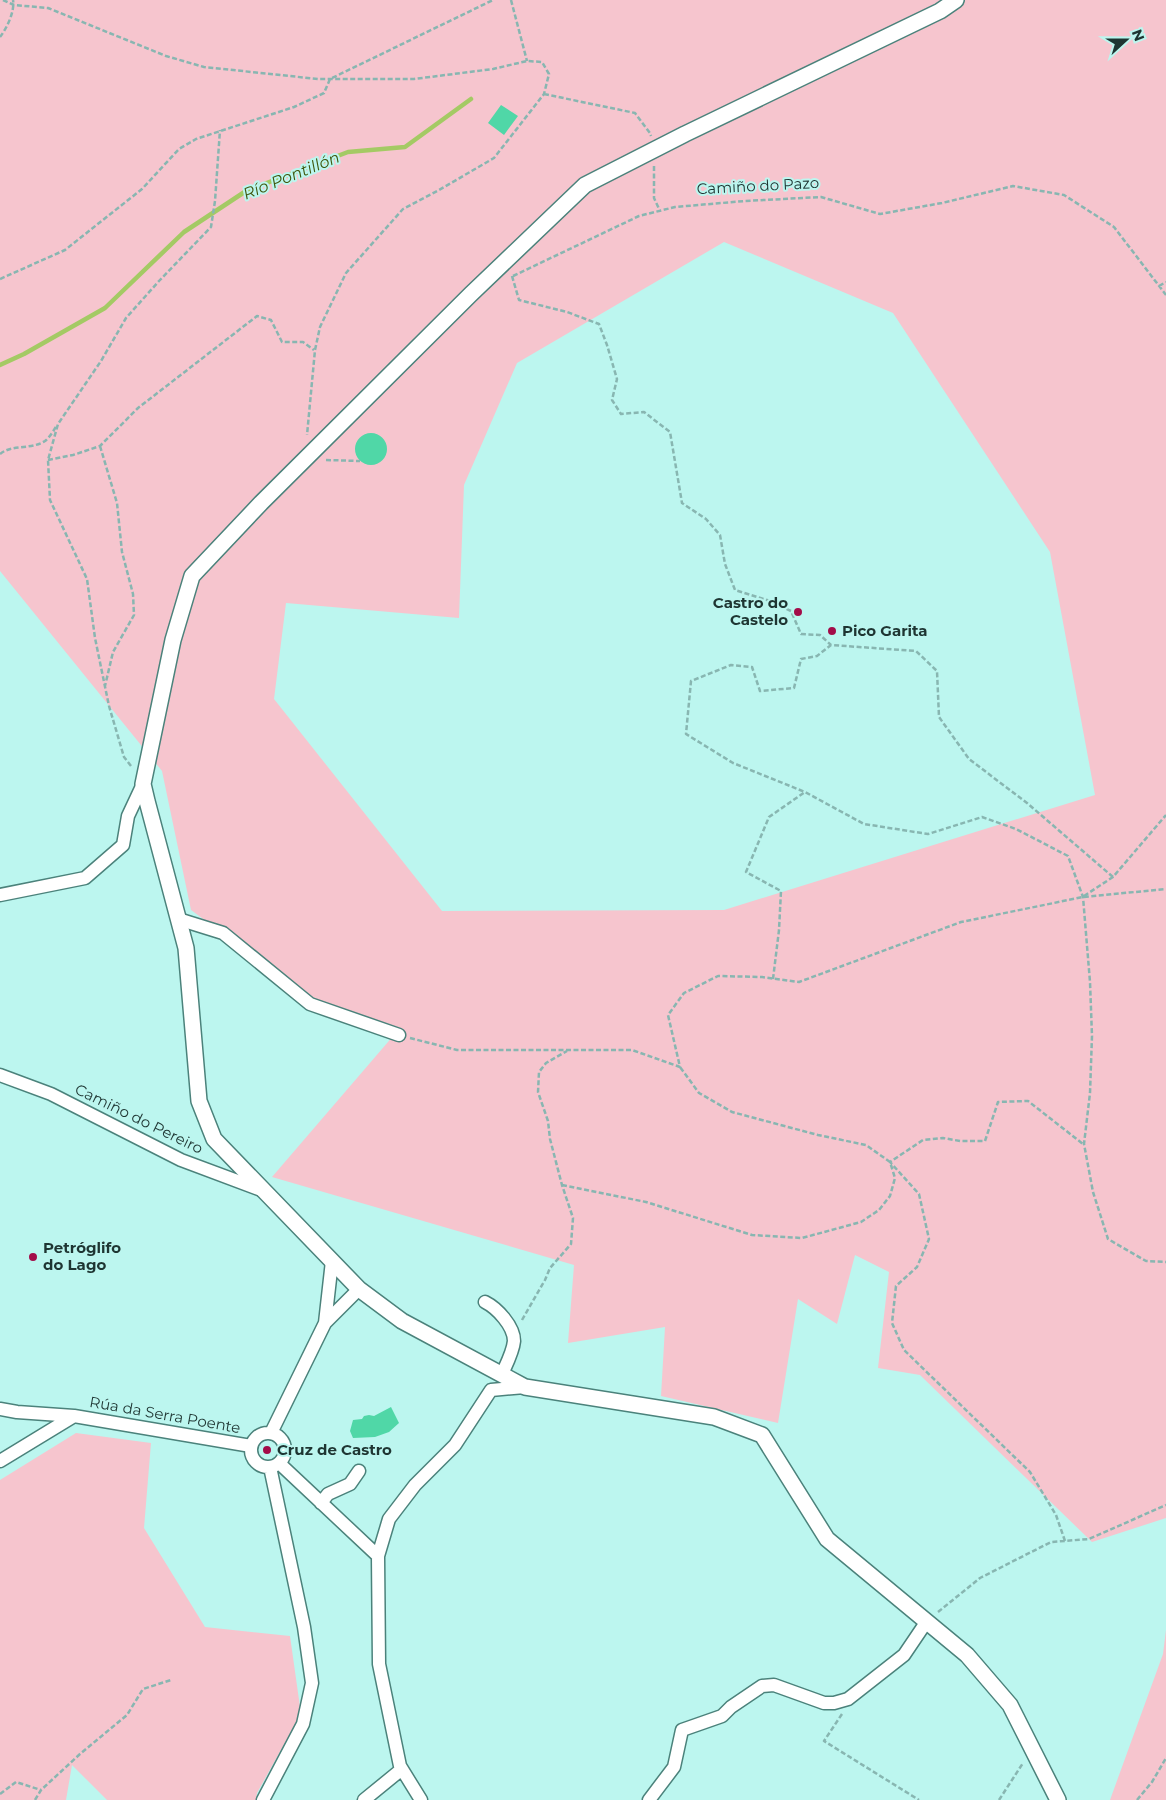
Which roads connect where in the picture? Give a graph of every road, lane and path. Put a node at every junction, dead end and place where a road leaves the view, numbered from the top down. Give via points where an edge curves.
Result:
1 (3, 0) edge
2 (13, 0) edge
3 (492, 0) edge
4 (511, 0) edge
5 (956, 0) edge
6 (14, 5) junction
7 (0, 37) edge
8 (527, 61) junction
9 (330, 79) junction
10 (544, 94) junction
11 (220, 130) junction
12 (654, 150) junction
13 (660, 211) junction
14 (500, 267) junction
15 (512, 276) junction
16 (0, 279) edge
17 (1166, 282) edge
18 (1159, 286) junction
19 (1166, 295) edge
20 (314, 350) junction
21 (58, 424) junction
22 (100, 446) junction
23 (0, 454) edge
24 (306, 459) junction
25 (48, 460) junction
26 (360, 461) dead end
27 (831, 645) junction
28 (104, 687) junction
29 (144, 784) junction
30 (805, 792) junction
31 (1166, 815) edge
32 (1113, 877) junction
33 (1166, 889) edge
34 (0, 895) edge
35 (1083, 897) junction
36 (178, 919) junction
37 (774, 979) junction
38 (399, 1035) joint
39 (568, 1051) junction
40 (680, 1067) junction
41 (0, 1075) edge
42 (1084, 1144) junction
43 (890, 1162) junction
44 (562, 1185) junction
45 (264, 1191) junction
46 (332, 1262) junction
47 (1166, 1262) edge
48 (359, 1289) junction
49 (484, 1302) dead end
50 (325, 1324) junction
51 (514, 1340) junction
52 (502, 1374) junction
53 (526, 1387) junction
54 (0, 1409) edge
55 (74, 1416) junction
56 (271, 1433) junction
57 (251, 1446) junction
58 (0, 1461) edge
59 (274, 1465) junction
60 (359, 1471) dead end
61 (321, 1503) junction
62 (1166, 1505) edge
63 (1065, 1541) junction
64 (378, 1556) junction
65 (927, 1621) junction
66 (170, 1680) dead end
67 (856, 1692) junction
68 (1032, 1749) junction
69 (1166, 1758) edge
70 (402, 1770) junction
71 (41, 1790) junction
72 (0, 1794) edge
73 (35, 1800) edge
74 (263, 1800) edge
75 (364, 1800) edge
76 (421, 1800) edge
77 (649, 1800) edge
78 (919, 1800) edge
79 (999, 1800) edge
80 (1058, 1800) edge
81 (1137, 1800) edge

1 - 6 path
2 - 6 path
3 - 9 path
4 - 8 path
5 - 12 street via 940,11
6 - 7 path
6 - 9 path via 48,8 166,56 204,67
8 - 9 path via 493,69 414,79
8 - 10 path via 542,62 549,74
9 - 11 path via 324,93 294,107
10 - 12 path via 635,114 650,133
10 - 20 path via 494,158 404,209 346,273 320,327
11 - 16 path via 196,138 179,149 142,189 65,250
11 - 21 path via 211,228 126,318
12 - 13 path via 654,198
12 - 14 street via 585,185
13 - 15 path, Camiño do Pazo via 639,216
13 - 18 path, Camiño do Pazo via 675,207 821,197 880,214 1013,186 1064,195 1114,227
14 - 15 path
14 - 24 street
15 - 27 path via 519,300 598,324 617,380 612,400 621,414 644,412 670,432 682,503 706,519 720,535 725,564 735,590 791,611 801,634 820,635
17 - 18 path
18 - 19 path, Camiño do Pazo
20 - 22 path via 303,342 282,342 271,320 257,316 138,408
20 - 24 path
21 - 23 path via 45,441
21 - 25 path
22 - 25 path
22 - 28 path via 117,503 134,615 113,652
24 - 26 path
24 - 29 street via 192,576 173,640
25 - 28 path via 50,500 87,578
27 - 30 path via 817,656 801,659 794,688 760,691 752,667 731,666 691,682 686,734 732,763
27 - 32 path via 916,651 937,671 939,717 969,759 1027,803
28 - 29 path via 124,757
29 - 34 street via 128,816 123,845 85,878
29 - 36 street
30 - 35 path via 864,824 928,834 982,817 1016,829 1068,856
30 - 37 path via 769,818 746,872 781,891
31 - 32 path
32 - 35 path
33 - 35 path
35 - 37 path via 961,922 799,982
35 - 42 path via 1092,1036
36 - 38 street via 223,933 310,1004
36 - 45 street via 186,948 199,1101 214,1139
37 - 40 path via 718,976 684,993 668,1015
38 - 39 path via 457,1050
39 - 40 path via 632,1050
39 - 44 path via 546,1063 539,1072 538,1092
40 - 43 path via 699,1093 732,1112 866,1145
41 - 45 street, Camiño do Pereiro via 51,1094 180,1160
42 - 43 path via 1028,1101 998,1102 985,1141 923,1140
42 - 47 path via 1093,1192 1108,1239 1146,1261
43 - 44 path via 895,1178 890,1196 879,1210 861,1222 802,1238 752,1235 646,1202
43 - 63 path via 919,1194 929,1240 917,1267 896,1286 892,1323 904,1350 1030,1472 1056,1515
44 - 51 path via 573,1218 571,1244 550,1268
45 - 46 street
46 - 48 street
46 - 50 street
48 - 50 street
48 - 52 street via 402,1321
49 - 51 street via 493,1306 506,1321
50 - 56 street
51 - 52 street
52 - 53 street
53 - 64 street via 491,1390 455,1445 415,1485 389,1519
53 - 65 street via 714,1417 762,1435 827,1539
54 - 55 street, Rúa da Serra Poente
55 - 57 street, Rúa da Serra Poente
55 - 58 street, Rúa da Serra Poente
56 - 57 street via 256,1437
56 - 59 street via 280,1438 285,1448 282,1459
57 - 59 street via 255,1462 264,1467
59 - 61 street
59 - 74 street via 312,1683 303,1724
60 - 61 street via 350,1484 328,1494
61 - 64 street
62 - 63 path via 1089,1538
63 - 65 path via 1051,1542 980,1578
64 - 70 street via 379,1664
65 - 67 street via 904,1655
65 - 68 street via 968,1655 1010,1705
66 - 71 path via 143,1689 127,1715
67 - 77 street via 848,1699 824,1703 774,1685 762,1686 722,1716 682,1730 674,1767
67 - 78 path via 824,1741
68 - 79 path
68 - 80 street
69 - 81 path
70 - 75 street
70 - 76 street
71 - 72 path via 16,1782
71 - 73 path

